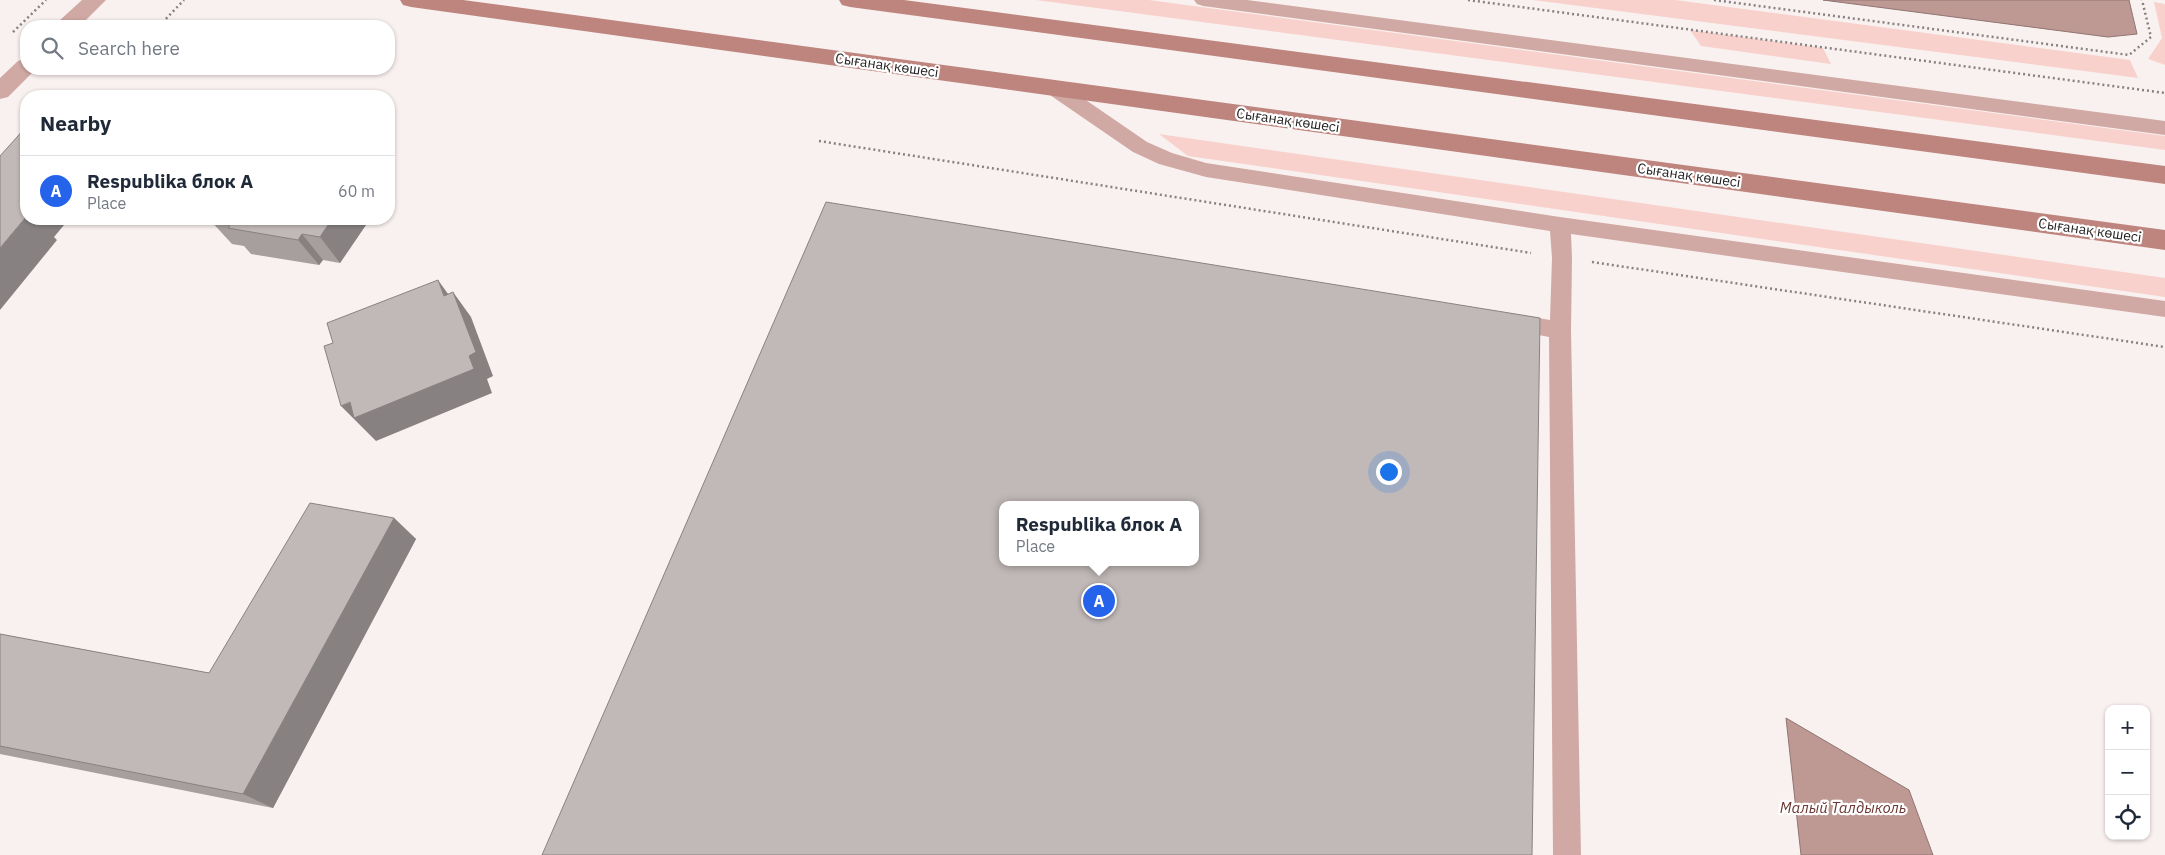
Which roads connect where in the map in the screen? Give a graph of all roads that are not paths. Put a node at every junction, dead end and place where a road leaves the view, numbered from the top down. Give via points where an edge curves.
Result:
1 (95, 0) edge
2 (411, 0) edge
3 (850, 0) edge
4 (1203, 0) edge
5 (73, 20) edge
6 (20, 72) edge
7 (1054, 88) junction
8 (0, 91) edge
9 (2165, 128) edge
10 (2165, 175) edge
11 (1560, 224) junction
12 (2165, 240) edge
13 (2165, 309) edge
14 (1491, 320) edge
15 (1560, 330) junction
16 (1567, 855) edge

1 - 5 street
2 - 7 main road, Сығанақ көшесі
3 - 10 main road
4 - 9 lane
6 - 8 street
7 - 11 lane via 1140,147 1166,159 1206,170
7 - 12 main road, Сығанақ көшесі
11 - 13 lane
11 - 15 lane
14 - 15 lane
15 - 16 lane

